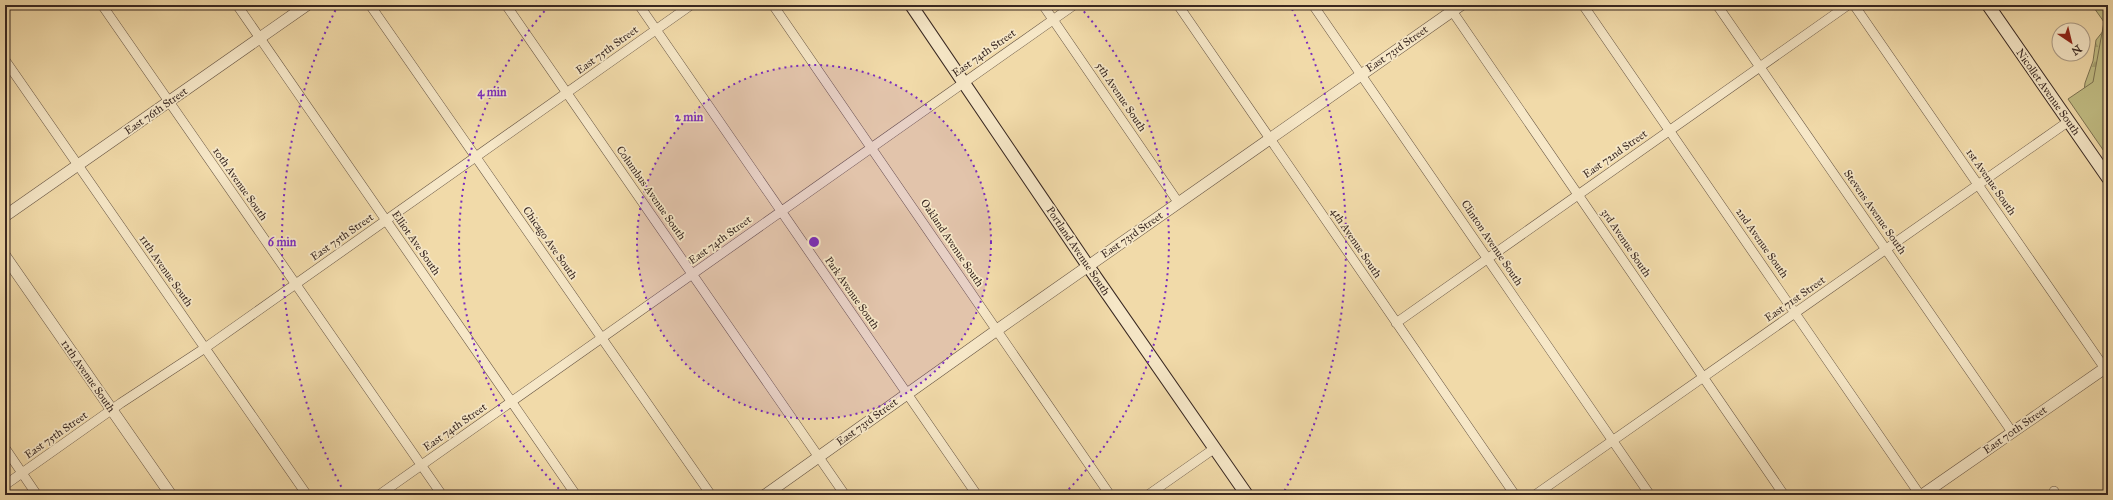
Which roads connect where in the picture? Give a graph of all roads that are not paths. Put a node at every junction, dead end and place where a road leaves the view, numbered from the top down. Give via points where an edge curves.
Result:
1 (102, 5) edge
2 (237, 5) edge
3 (306, 5) edge
4 (370, 5) edge
5 (506, 5) edge
6 (639, 5) edge
7 (691, 5) edge
8 (773, 5) edge
9 (911, 5) edge
10 (1043, 5) edge
11 (1074, 5) edge
12 (1178, 5) edge
13 (1313, 5) edge
14 (1583, 5) edge
15 (1717, 5) edge
16 (1848, 5) edge
17 (1854, 5) edge
18 (1988, 5) edge
19 (1454, 7) edge
20 (1053, 20) junction
21 (656, 29) junction
22 (260, 38) junction
23 (5, 60) edge
24 (1760, 67) junction
25 (1361, 74) junction
26 (964, 82) junction
27 (567, 94) junction
28 (169, 102) junction
29 (2069, 121) junction
30 (1669, 130) junction
31 (1269, 138) junction
32 (871, 148) junction
33 (476, 157) junction
34 (78, 165) junction
35 (2108, 178) edge
36 (1978, 185) junction
37 (1578, 195) junction
38 (1178, 202) junction
39 (781, 211) junction
40 (5, 216) edge
41 (386, 220) junction
42 (1886, 249) junction
43 (5, 256) edge
44 (1488, 258) junction
45 (1088, 266) junction
46 (693, 274) junction
47 (295, 284) junction
48 (1795, 313) junction
49 (1396, 322) junction
50 (997, 330) junction
51 (602, 338) junction
52 (205, 348) junction
53 (2107, 369) edge
54 (1704, 377) junction
55 (907, 393) junction
56 (512, 402) junction
57 (112, 410) junction
58 (2012, 432) junction
59 (1613, 441) junction
60 (5, 448) edge
61 (1215, 448) junction
62 (818, 457) junction
63 (421, 465) junction
64 (22, 473) junction
65 (5, 485) edge
66 (37, 495) edge
67 (171, 495) edge
68 (307, 495) edge
69 (379, 495) edge
70 (442, 495) edge
71 (576, 495) edge
72 (710, 495) edge
73 (765, 495) edge
74 (844, 495) edge
75 (977, 495) edge
76 (1110, 495) edge
77 (1148, 495) edge
78 (1247, 495) edge
79 (1515, 495) edge
80 (1535, 495) edge
81 (1650, 495) edge
82 (1784, 495) edge
83 (1921, 495) edge

1 - 28 street, 10th Avenue South
2 - 22 street, Elliot Ave South
3 - 22 street, East 76th Street
4 - 33 street, Chicago Ave South
5 - 27 street, Columbus Avenue South
6 - 21 street, Park Avenue South
7 - 21 street, East 75th Street
8 - 32 street, Oakland Avenue South
9 - 26 main road, Portland Avenue South
10 - 20 street, 5th Avenue South
11 - 20 street, East 74th Street
12 - 31 street, 4th Avenue South
13 - 25 street, Clinton Avenue South
14 - 30 street, 2nd Avenue South
15 - 24 street, Stevens Avenue South
16 - 24 street, East 72nd Street
17 - 36 street, 1st Avenue South
18 - 29 main road, Nicollet Avenue South
19 - 25 street, East 73rd Street
19 - 37 street, 3rd Avenue South
20 - 26 street, East 74th Street
20 - 38 street, 5th Avenue South
21 - 27 street, East 75th Street
21 - 39 street, Park Avenue South
22 - 28 street, East 76th Street
22 - 41 street, Elliot Ave South
23 - 34 street, 11th Avenue South
24 - 30 street, East 72nd Street
24 - 42 street, Stevens Avenue South
25 - 31 street, East 73rd Street
25 - 44 street, Clinton Avenue South
26 - 32 street, East 74th Street
26 - 45 main road, Portland Avenue South
27 - 33 street, East 75th Street
27 - 46 street, Columbus Avenue South
28 - 34 street, East 76th Street
28 - 47 street, 10th Avenue South
29 - 35 main road, Nicollet Avenue South
29 - 36 street, East 71st Street
30 - 37 street, East 72nd Street
30 - 48 street, 2nd Avenue South
31 - 38 street, East 73rd Street
31 - 49 street, 4th Avenue South
32 - 39 street, East 74th Street
32 - 50 street, Oakland Avenue South
33 - 41 street, East 75th Street
33 - 51 street, Chicago Ave South
34 - 40 street, East 76th Street
34 - 52 street, 11th Avenue South
36 - 42 street, East 71st Street
36 - 53 street, 1st Avenue South
37 - 44 street, East 72nd Street
37 - 54 street, 3rd Avenue South
38 - 45 street, East 73rd Street
39 - 46 street, East 74th Street
39 - 55 street, Park Avenue South
41 - 47 street, East 75th Street
41 - 56 street, Elliot Ave South
42 - 48 street, East 71st Street
42 - 58 street, Stevens Avenue South
43 - 57 street, 12th Avenue South
44 - 49 street, East 72nd Street
44 - 59 street, Clinton Avenue South
45 - 50 street, East 73rd Street
45 - 61 main road, Portland Avenue South
46 - 51 street, East 74th Street
46 - 62 street, Columbus Avenue South
47 - 52 street, East 75th Street
47 - 63 street, 10th Avenue South
48 - 54 street, East 71st Street
48 - 83 street, 2nd Avenue South
49 - 79 street, 4th Avenue South
50 - 55 street, East 73rd Street
50 - 76 street, Oakland Avenue South
51 - 56 street, East 74th Street
51 - 72 street, Chicago Ave South
52 - 57 street, East 75th Street
52 - 68 street, 11th Avenue South
53 - 58 street, East 70th Street
54 - 59 street, East 71st Street
54 - 82 street, 3rd Avenue South
55 - 62 street, East 73rd Street
55 - 75 street, Park Avenue South
56 - 63 street, East 74th Street
56 - 71 street, Elliot Ave South
57 - 64 street, East 75th Street
57 - 67 street, 12th Avenue South
58 - 83 street, East 70th Street
59 - 80 street, East 71st Street
59 - 81 street, Clinton Avenue South
60 - 64 street
61 - 77 street
61 - 78 main road, Portland Avenue South
62 - 73 street, East 73rd Street
62 - 74 street, Columbus Avenue South
63 - 69 street, East 74th Street
63 - 70 street, 10th Avenue South
64 - 65 street, East 75th Street
64 - 66 street

